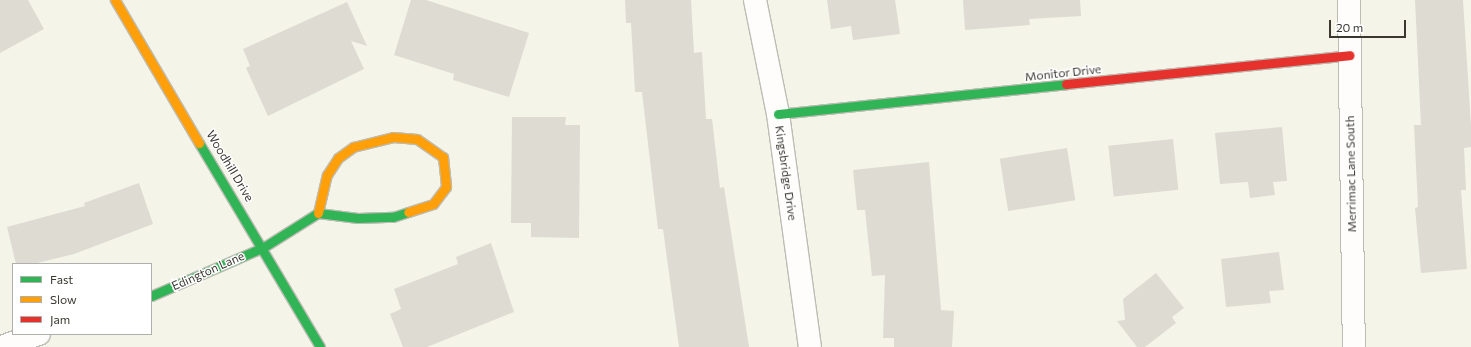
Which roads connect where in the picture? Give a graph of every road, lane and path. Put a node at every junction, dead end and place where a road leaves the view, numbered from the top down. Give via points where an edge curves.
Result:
1 (115, 0) edge
2 (755, 0) edge
3 (1349, 0) edge
4 (1350, 55) junction
5 (778, 114) junction
6 (318, 213) junction
7 (264, 247) junction
8 (152, 296) edge
9 (36, 335) edge
10 (2, 347) edge
11 (320, 347) edge
12 (810, 347) edge
13 (1354, 347) edge

1 - 7 street, Woodhill Drive
2 - 5 street, Kingsbridge Drive
3 - 4 street, Merrimac Lane South
4 - 5 street, Monitor Drive
4 - 13 street, Merrimac Lane South
5 - 12 street, Kingsbridge Drive
6 - 6 street via 358,218 393,217 433,204 446,187 443,157 417,139 393,136 353,147 338,158 327,175
6 - 7 street, Edington Lane
7 - 8 street, Edington Lane
7 - 11 street, Woodhill Drive
9 - 10 street

